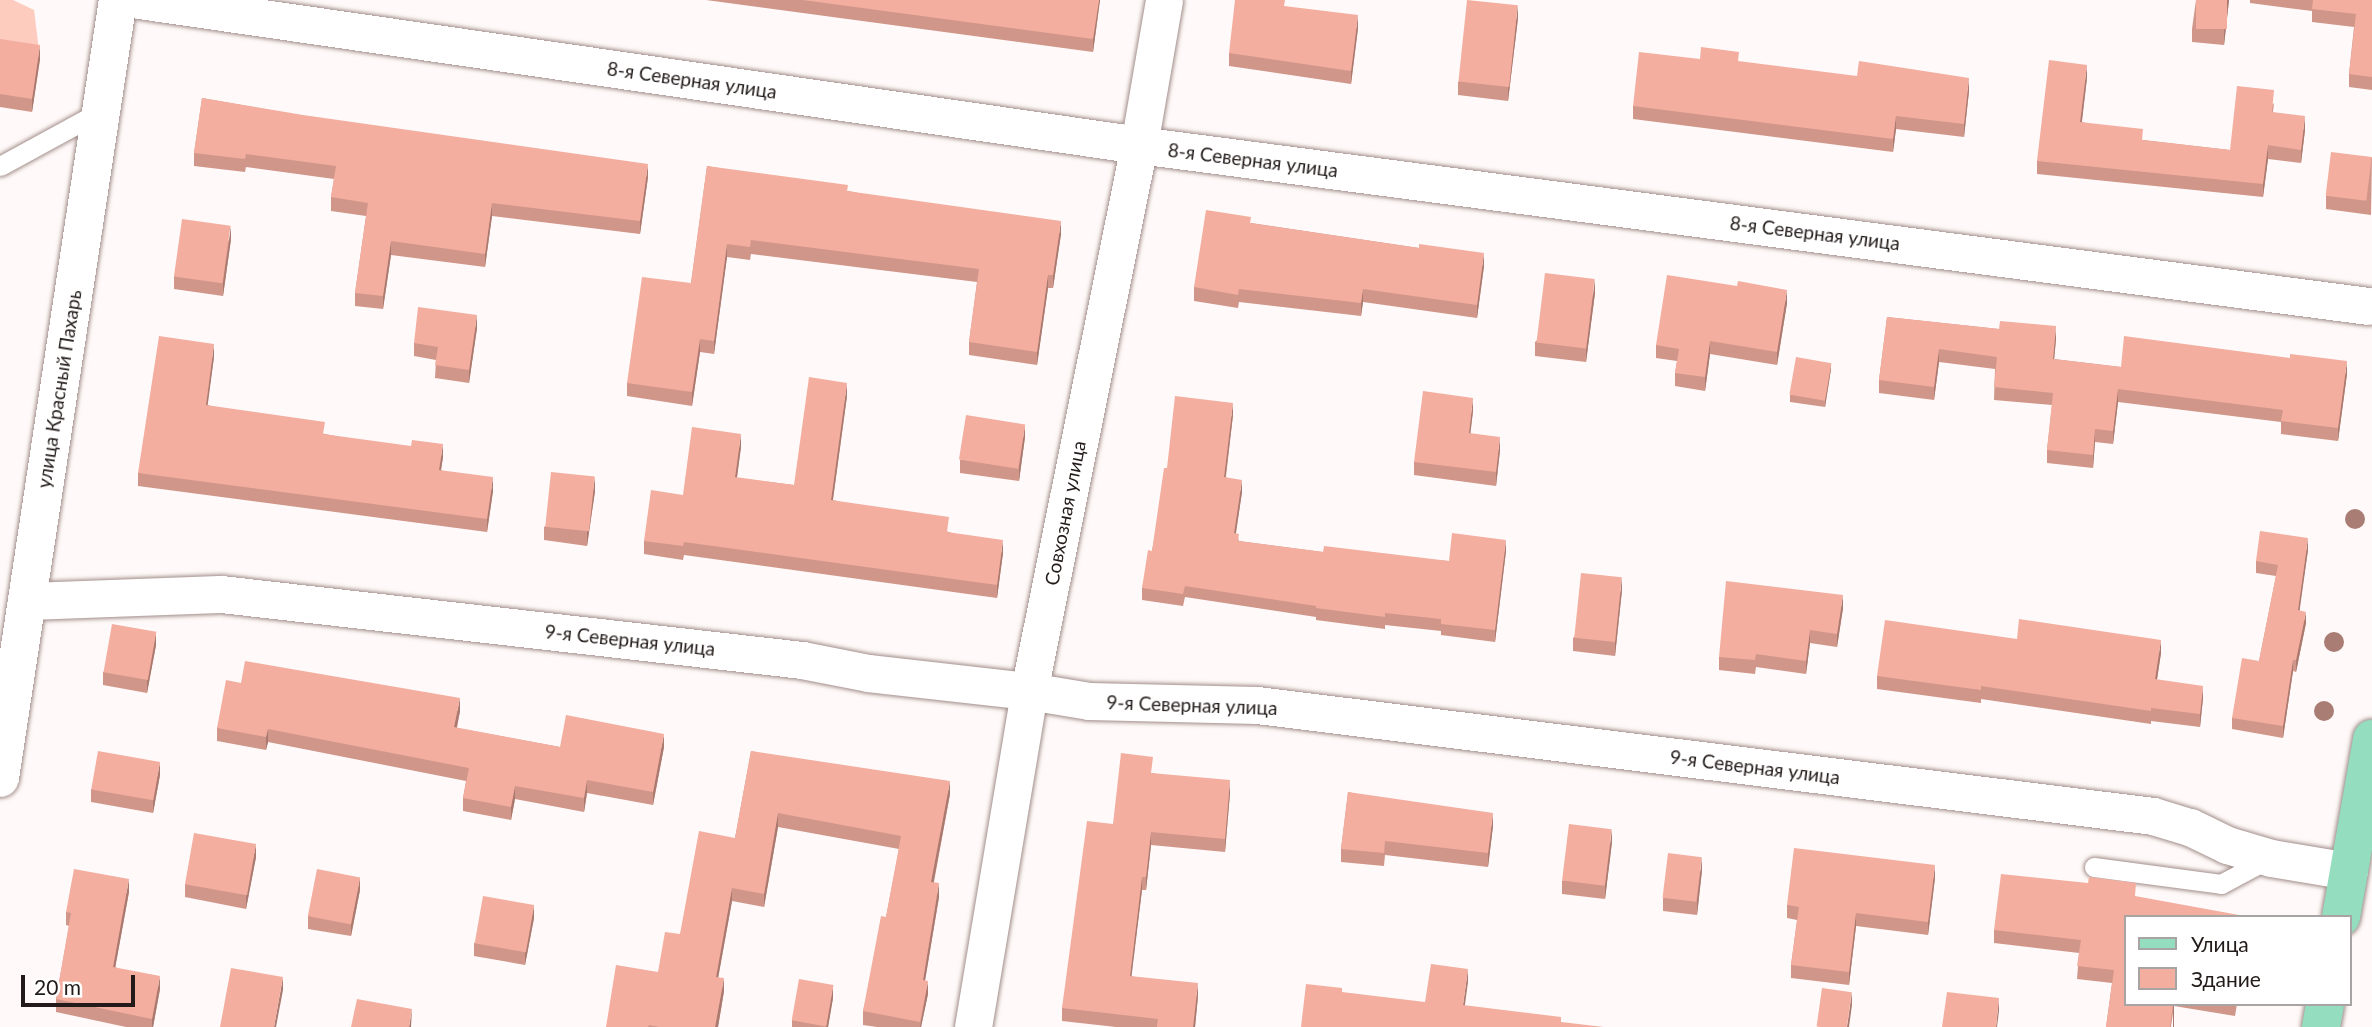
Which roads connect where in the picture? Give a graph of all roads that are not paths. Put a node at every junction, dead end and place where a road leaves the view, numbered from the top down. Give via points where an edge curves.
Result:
1 (118, 0) edge
2 (139, 0) edge
3 (1164, 0) edge
4 (101, 111) junction
5 (1139, 145) junction
6 (0, 166) edge
7 (2369, 306) dead end
8 (27, 601) junction
9 (1029, 691) junction
10 (2372, 739) edge
11 (0, 778) edge
12 (2271, 858) junction
13 (2094, 867) dead end
14 (2349, 871) junction
15 (2341, 915) edge
16 (2325, 1006) edge
17 (973, 1027) edge
18 (2321, 1027) edge

1 - 4 street, улица Красный Пахарь
2 - 5 street, 8-я Северная улица
3 - 5 street, Совхозная улица
4 - 6 lane
4 - 8 street, улица Красный Пахарь
5 - 7 street, 8-я Северная улица
5 - 9 street, Совхозная улица
8 - 9 street, 9-я Северная улица via 221,594 802,660 868,673
8 - 11 street, улица Красный Пахарь
9 - 12 street, 9-я Северная улица via 1127,704 1257,705 2153,816
9 - 17 street, Совхозная улица
10 - 14 main road
12 - 13 lane via 2221,884
12 - 14 street, 9-я Северная улица
14 - 15 main road
16 - 18 main road

